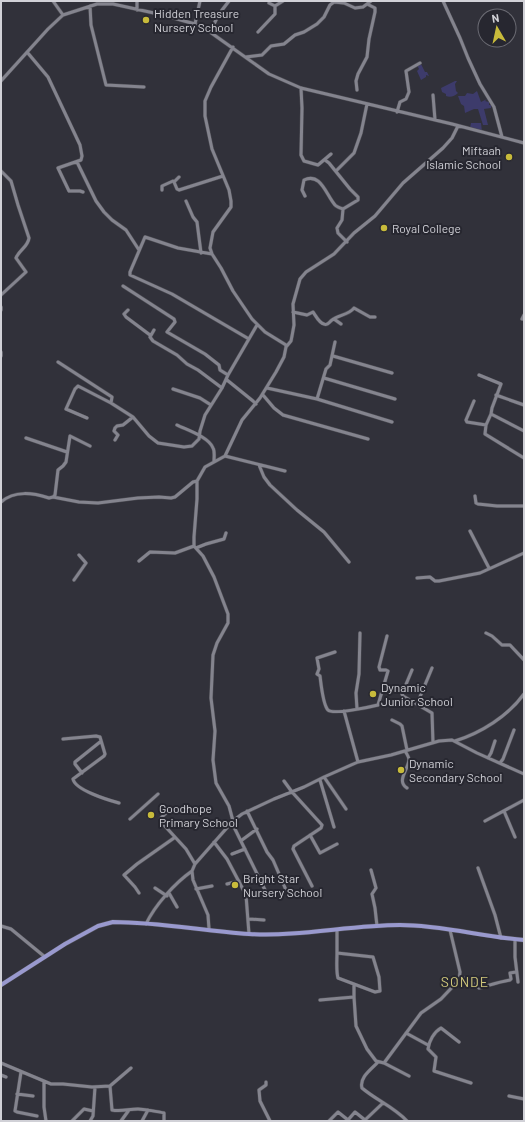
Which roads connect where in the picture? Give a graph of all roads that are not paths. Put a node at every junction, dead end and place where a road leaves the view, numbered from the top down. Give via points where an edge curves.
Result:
1 (53, 1) edge
2 (94, 1) edge
3 (137, 1) edge
4 (200, 1) edge
5 (229, 1) edge
6 (283, 1) edge
7 (371, 1) edge
8 (443, 1) edge
9 (269, 3) dead end
10 (367, 4) junction
11 (91, 6) junction
12 (274, 6) junction
13 (137, 10) junction
14 (64, 15) junction
15 (195, 24) junction
16 (210, 32) junction
17 (258, 32) dead end
18 (233, 47) junction
19 (27, 52) junction
20 (246, 57) junction
21 (420, 63) dead end
22 (1, 81) edge
23 (144, 87) dead end
24 (301, 88) junction
25 (357, 90) dead end
26 (433, 96) dead end
27 (367, 104) junction
28 (397, 112) junction
29 (435, 120) junction
30 (458, 126) junction
31 (502, 137) junction
32 (524, 143) edge
33 (331, 154) dead end
34 (324, 160) junction
35 (77, 162) junction
36 (1, 171) edge
37 (336, 171) junction
38 (223, 176) junction
39 (179, 177) dead end
40 (174, 182) junction
41 (162, 190) dead end
42 (83, 192) dead end
43 (305, 196) dead end
44 (186, 201) dead end
45 (343, 209) junction
46 (347, 242) junction
47 (139, 250) junction
48 (201, 253) junction
49 (212, 254) junction
50 (123, 286) dead end
51 (1, 295) edge
52 (128, 310) dead end
53 (293, 312) junction
54 (524, 315) edge
55 (375, 317) dead end
56 (334, 319) junction
57 (522, 319) dead end
58 (341, 324) dead end
59 (258, 325) junction
60 (154, 330) dead end
61 (150, 335) junction
62 (249, 339) junction
63 (335, 342) dead end
64 (286, 347) junction
65 (1, 352) edge
66 (1, 356) edge
67 (333, 356) junction
68 (58, 362) dead end
69 (392, 373) dead end
70 (228, 375) junction
71 (479, 375) dead end
72 (324, 378) junction
73 (226, 380) junction
74 (222, 388) junction
75 (267, 388) junction
76 (173, 389) dead end
77 (263, 395) junction
78 (496, 396) junction
79 (396, 398) dead end
80 (317, 399) junction
81 (474, 401) dead end
82 (111, 403) junction
83 (256, 404) junction
84 (211, 405) junction
85 (524, 405) edge
86 (491, 414) junction
87 (133, 417) junction
88 (87, 418) dead end
89 (392, 422) dead end
90 (178, 425) dead end
91 (486, 425) junction
92 (524, 431) edge
93 (199, 436) junction
94 (26, 438) dead end
95 (368, 439) dead end
96 (115, 440) dead end
97 (90, 446) dead end
98 (66, 452) junction
99 (225, 456) junction
100 (524, 458) edge
101 (214, 461) junction
102 (259, 465) junction
103 (285, 472) dead end
104 (197, 481) junction
105 (475, 496) dead end
106 (53, 497) junction
107 (1, 502) edge
108 (524, 506) edge
109 (470, 531) dead end
110 (226, 533) dead end
111 (195, 547) junction
112 (524, 553) edge
113 (79, 555) dead end
114 (138, 561) dead end
115 (349, 562) dead end
116 (490, 568) junction
117 (417, 578) dead end
118 (74, 580) dead end
119 (360, 633) dead end
120 (486, 633) dead end
121 (387, 636) dead end
122 (335, 652) dead end
123 (524, 660) edge
124 (432, 668) dead end
125 (412, 670) dead end
126 (524, 694) edge
127 (417, 704) junction
128 (357, 709) junction
129 (344, 711) junction
130 (392, 720) dead end
131 (514, 730) dead end
132 (64, 739) dead end
133 (455, 741) junction
134 (495, 741) dead end
135 (100, 742) junction
136 (433, 743) junction
137 (406, 750) junction
138 (488, 758) junction
139 (358, 762) junction
140 (500, 763) junction
141 (82, 772) junction
142 (524, 774) edge
143 (324, 777) junction
144 (320, 780) junction
145 (284, 781) dead end
146 (407, 788) dead end
147 (292, 792) junction
148 (158, 794) dead end
149 (524, 800) edge
150 (119, 803) dead end
151 (346, 809) dead end
152 (168, 811) dead end
153 (247, 811) junction
154 (504, 811) junction
155 (130, 819) dead end
156 (160, 819) dead end
157 (485, 821) dead end
158 (233, 822) junction
159 (163, 824) dead end
160 (334, 827) dead end
161 (257, 829) junction
162 (310, 835) junction
163 (515, 837) dead end
164 (174, 838) junction
165 (242, 840) junction
166 (214, 842) junction
167 (337, 844) dead end
168 (245, 849) junction
169 (232, 854) dead end
170 (195, 864) junction
171 (478, 868) dead end
172 (371, 870) dead end
173 (192, 871) junction
174 (239, 881) junction
175 (227, 884) dead end
176 (212, 886) dead end
177 (312, 886) dead end
178 (155, 888) dead end
179 (196, 889) junction
180 (265, 890) dead end
181 (286, 890) dead end
182 (139, 893) dead end
183 (168, 894) junction
184 (177, 907) dead end
185 (249, 919) junction
186 (264, 920) dead end
187 (146, 924) junction
188 (1, 926) edge
189 (377, 926) junction
190 (209, 929) junction
191 (337, 930) junction
192 (450, 930) junction
193 (249, 934) junction
194 (501, 938) junction
195 (515, 939) junction
196 (524, 940) edge
197 (337, 953) junction
198 (45, 957) junction
199 (516, 972) junction
200 (460, 977) junction
201 (518, 982) dead end
202 (354, 985) junction
203 (1, 986) edge
204 (354, 997) junction
205 (320, 1000) dead end
206 (406, 1033) junction
207 (459, 1042) dead end
208 (428, 1045) junction
209 (378, 1062) junction
210 (1, 1063) edge
211 (384, 1063) junction
212 (131, 1068) dead end
213 (21, 1072) junction
214 (1, 1075) edge
215 (409, 1076) dead end
216 (6, 1077) dead end
217 (44, 1082) junction
218 (266, 1082) dead end
219 (471, 1083) dead end
220 (110, 1086) junction
221 (95, 1087) junction
222 (17, 1094) junction
223 (33, 1096) dead end
224 (509, 1096) dead end
225 (524, 1099) edge
226 (383, 1104) junction
227 (129, 1110) junction
228 (148, 1110) junction
229 (93, 1111) junction
230 (37, 1116) dead end
231 (91, 1120) edge
232 (46, 1121) edge
233 (72, 1121) edge
234 (121, 1121) edge
235 (142, 1121) edge
236 (164, 1121) edge
237 (270, 1121) edge
238 (329, 1121) edge
239 (408, 1121) edge

1 - 14 street
2 - 11 street
3 - 13 street
4 - 15 street
5 - 16 street
6 - 12 street
7 - 10 street
8 - 31 street via 480,84 494,107
9 - 12 street
10 - 20 street via 355,8 344,2 334,2 317,24 284,44 271,46 264,54
10 - 25 street via 375,8 375,12 367,57 356,81
11 - 13 street via 113,4
11 - 14 street
11 - 23 street via 91,25 104,82 106,85
12 - 17 street via 275,14
13 - 15 street
14 - 19 street
15 - 16 street
16 - 18 street
18 - 20 street
18 - 38 street via 205,101 205,116 212,149
19 - 22 street
19 - 35 street via 53,86 80,145 82,156
20 - 24 street via 269,74
21 - 28 street via 406,71 409,92 406,99 400,102
24 - 27 street
24 - 34 street via 300,155 304,161 316,165
26 - 29 street
27 - 28 street
27 - 37 street via 362,133 354,154
28 - 29 street
29 - 30 street
30 - 31 street
30 - 46 street via 443,148 403,183 375,216
31 - 32 street
33 - 34 street
34 - 37 street
35 - 42 street via 58,168 69,191
35 - 47 street via 96,201 112,220 126,230
36 - 51 street via 11,180 29,238 26,246 16,255 26,272
37 - 45 street via 358,197 358,200
38 - 40 street via 179,190
38 - 49 street via 229,190 231,207 213,232 210,242
39 - 40 street
40 - 41 street via 164,184
43 - 45 street via 302,190 304,180 313,178 322,185 336,207
44 - 48 street via 197,222
45 - 46 street via 342,220 337,228 338,233
46 - 53 street via 300,279
47 - 48 street via 145,237 148,237
47 - 62 street via 130,275 172,294
48 - 49 street
49 - 59 street via 243,307
50 - 70 street via 174,319 175,322 167,332 205,354
52 - 61 street via 124,314 126,317
53 - 56 street via 306,316 313,312 325,325
53 - 64 street via 291,341
54 - 57 street
55 - 56 street via 354,308
56 - 58 street
59 - 62 street
59 - 64 street
60 - 61 street
61 - 74 street via 153,341
62 - 70 street
63 - 67 street
64 - 75 street via 284,357
65 - 66 street
67 - 69 street
67 - 72 street
68 - 82 street via 112,397
70 - 73 street
71 - 78 street via 501,383 502,386
72 - 79 street
72 - 80 street
73 - 74 street
73 - 83 street
74 - 84 street
75 - 77 street
75 - 80 street
76 - 84 street via 200,398
77 - 83 street
77 - 95 street via 283,415
78 - 85 street
78 - 86 street
80 - 89 street
81 - 91 street via 467,422
82 - 87 street
82 - 88 street via 78,386 66,409
83 - 99 street via 242,420
84 - 93 street
86 - 91 street
86 - 92 street
87 - 93 street via 158,443 191,447
87 - 96 street via 114,428 118,435
90 - 93 street
91 - 100 street via 485,434
93 - 101 street via 214,449
94 - 98 street
97 - 98 street via 71,436
98 - 106 street via 66,462 57,472
99 - 101 street
99 - 102 street
101 - 104 street via 203,469
102 - 103 street
102 - 115 street via 270,485 324,532
104 - 106 street via 172,498 159,496 98,503
104 - 111 street
105 - 108 street via 478,504
106 - 107 street via 24,493
109 - 116 street
110 - 111 street via 224,539
111 - 114 street via 175,553 152,551
111 - 158 street via 217,582 228,614 228,623 213,655 211,698 215,731 215,778 231,811
112 - 116 street
113 - 118 street via 86,563
116 - 117 street via 480,573 439,581 430,577
119 - 128 street
120 - 123 street via 502,645 510,645
121 - 128 street via 379,666 380,670 388,671 378,706
122 - 129 street via 318,657 317,674 320,676 327,709 333,712
124 - 127 street
125 - 127 street via 402,694
126 - 133 street via 511,710 492,724
127 - 136 street via 432,712
128 - 129 street
129 - 139 street
130 - 137 street via 402,726
131 - 140 street
132 - 135 street via 98,736
133 - 136 street
133 - 138 street
134 - 138 street
135 - 141 street via 104,756
135 - 141 street via 75,762
136 - 137 street
137 - 139 street
137 - 146 street via 409,759 402,782
138 - 140 street
139 - 143 street
140 - 142 street
141 - 150 street via 73,779 74,784
143 - 144 street
143 - 151 street
144 - 147 street
144 - 160 street
145 - 147 street
147 - 153 street
147 - 162 street via 322,823 322,828
148 - 155 street
149 - 154 street
152 - 156 street
153 - 158 street
153 - 161 street
154 - 157 street
154 - 163 street
158 - 165 street
158 - 166 street
159 - 164 street
161 - 165 street
161 - 181 street
162 - 167 street via 320,853
162 - 177 street via 293,849
164 - 170 street via 186,849
164 - 182 street via 124,875
165 - 168 street
166 - 170 street
166 - 174 street
168 - 169 street
168 - 180 street
170 - 173 street
171 - 194 street
172 - 189 street via 376,888 372,894
173 - 179 street
173 - 183 street
174 - 175 street
174 - 185 street via 246,895
176 - 179 street
178 - 183 street
179 - 190 street via 208,914
183 - 184 street
183 - 187 street via 152,912
185 - 186 street
185 - 193 street
187 - 190 main road
187 - 198 main road via 113,922 98,926
188 - 198 street via 11,929
189 - 191 main road
189 - 192 main road via 408,925
190 - 193 main road
191 - 193 main road
191 - 197 street
192 - 194 main road
192 - 200 street
194 - 195 main road
195 - 196 main road
195 - 199 street
197 - 202 street via 338,978
197 - 202 street via 373,957 380,991 375,992
198 - 203 main road
199 - 200 street via 510,973 510,980 479,988
199 - 201 street
200 - 206 street via 441,999 420,1013
202 - 204 street
204 - 205 street
204 - 209 street via 357,1029 367,1049
206 - 208 street
206 - 211 street
207 - 208 street via 441,1028
208 - 219 street via 429,1051 436,1057 434,1070
209 - 211 street
209 - 226 street via 365,1076 362,1086
210 - 213 street
211 - 215 street
212 - 220 street
213 - 217 street
213 - 222 street
214 - 216 street
217 - 221 street
217 - 232 street
218 - 237 street via 259,1090 259,1096
220 - 221 street
220 - 227 street via 112,1110
221 - 229 street
222 - 223 street
222 - 230 street via 15,1112
224 - 225 street
226 - 238 street via 365,1120 355,1112 348,1120 339,1112
226 - 239 street
227 - 228 street
227 - 234 street
228 - 235 street
228 - 236 street via 163,1112
229 - 231 street
229 - 233 street via 84,1109

